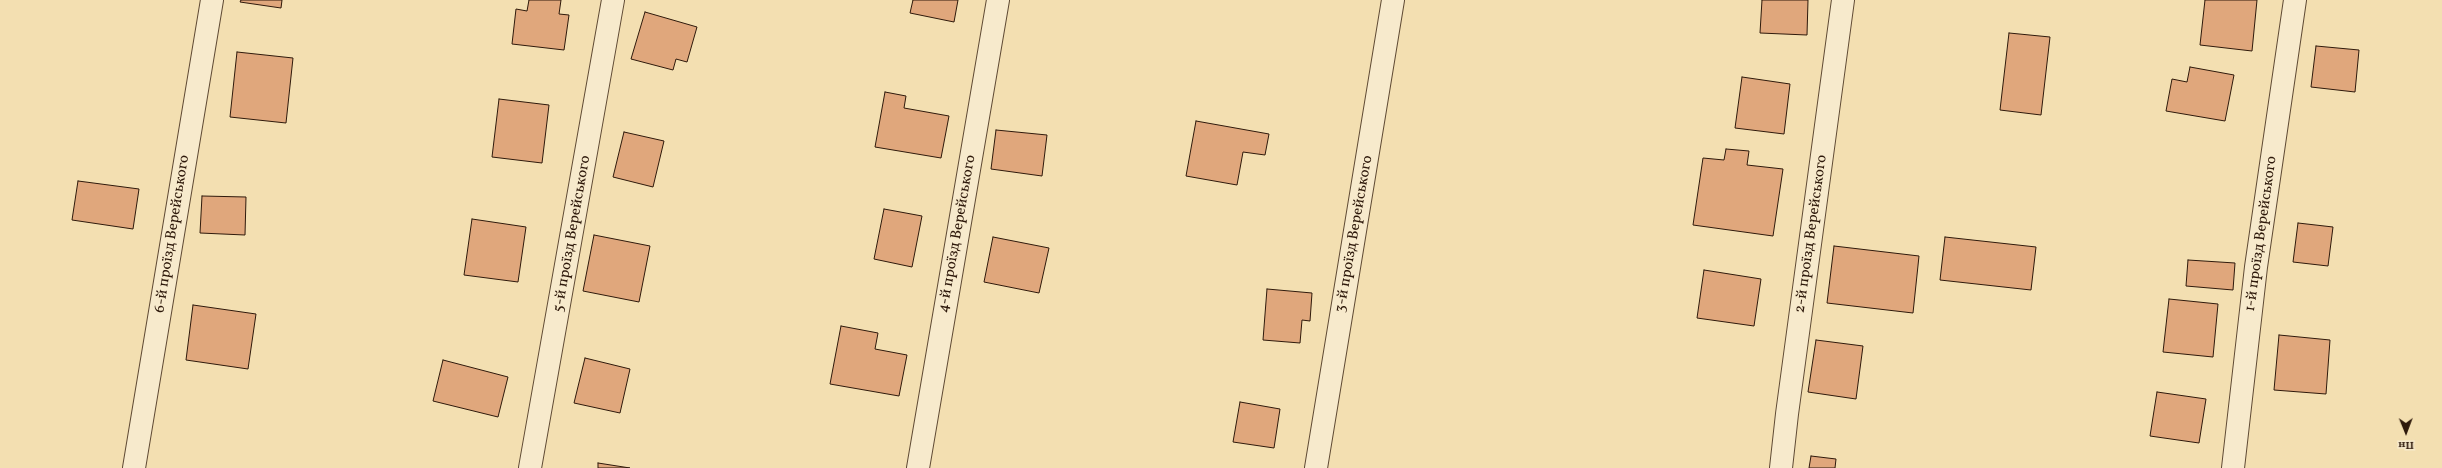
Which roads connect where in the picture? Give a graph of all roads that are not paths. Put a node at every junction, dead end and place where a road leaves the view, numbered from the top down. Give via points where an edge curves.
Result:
1 (212, 0) edge
2 (613, 0) edge
3 (998, 0) edge
4 (1393, 0) edge
5 (1843, 0) edge
6 (2295, 0) edge
7 (134, 468) edge
8 (530, 468) edge
9 (918, 468) edge
10 (1316, 468) edge
11 (1782, 468) edge
12 (2233, 468) edge

1 - 7 street, 6-й проїзд Верейського
2 - 8 street, 5-й проїзд Верейського
3 - 9 street, 4-й проїзд Верейського
4 - 10 street, 3-й проїзд Верейського
5 - 11 street, 2-й проїзд Верейського via 1787,414
6 - 12 street, 1-й проїзд Верейського via 2256,267

